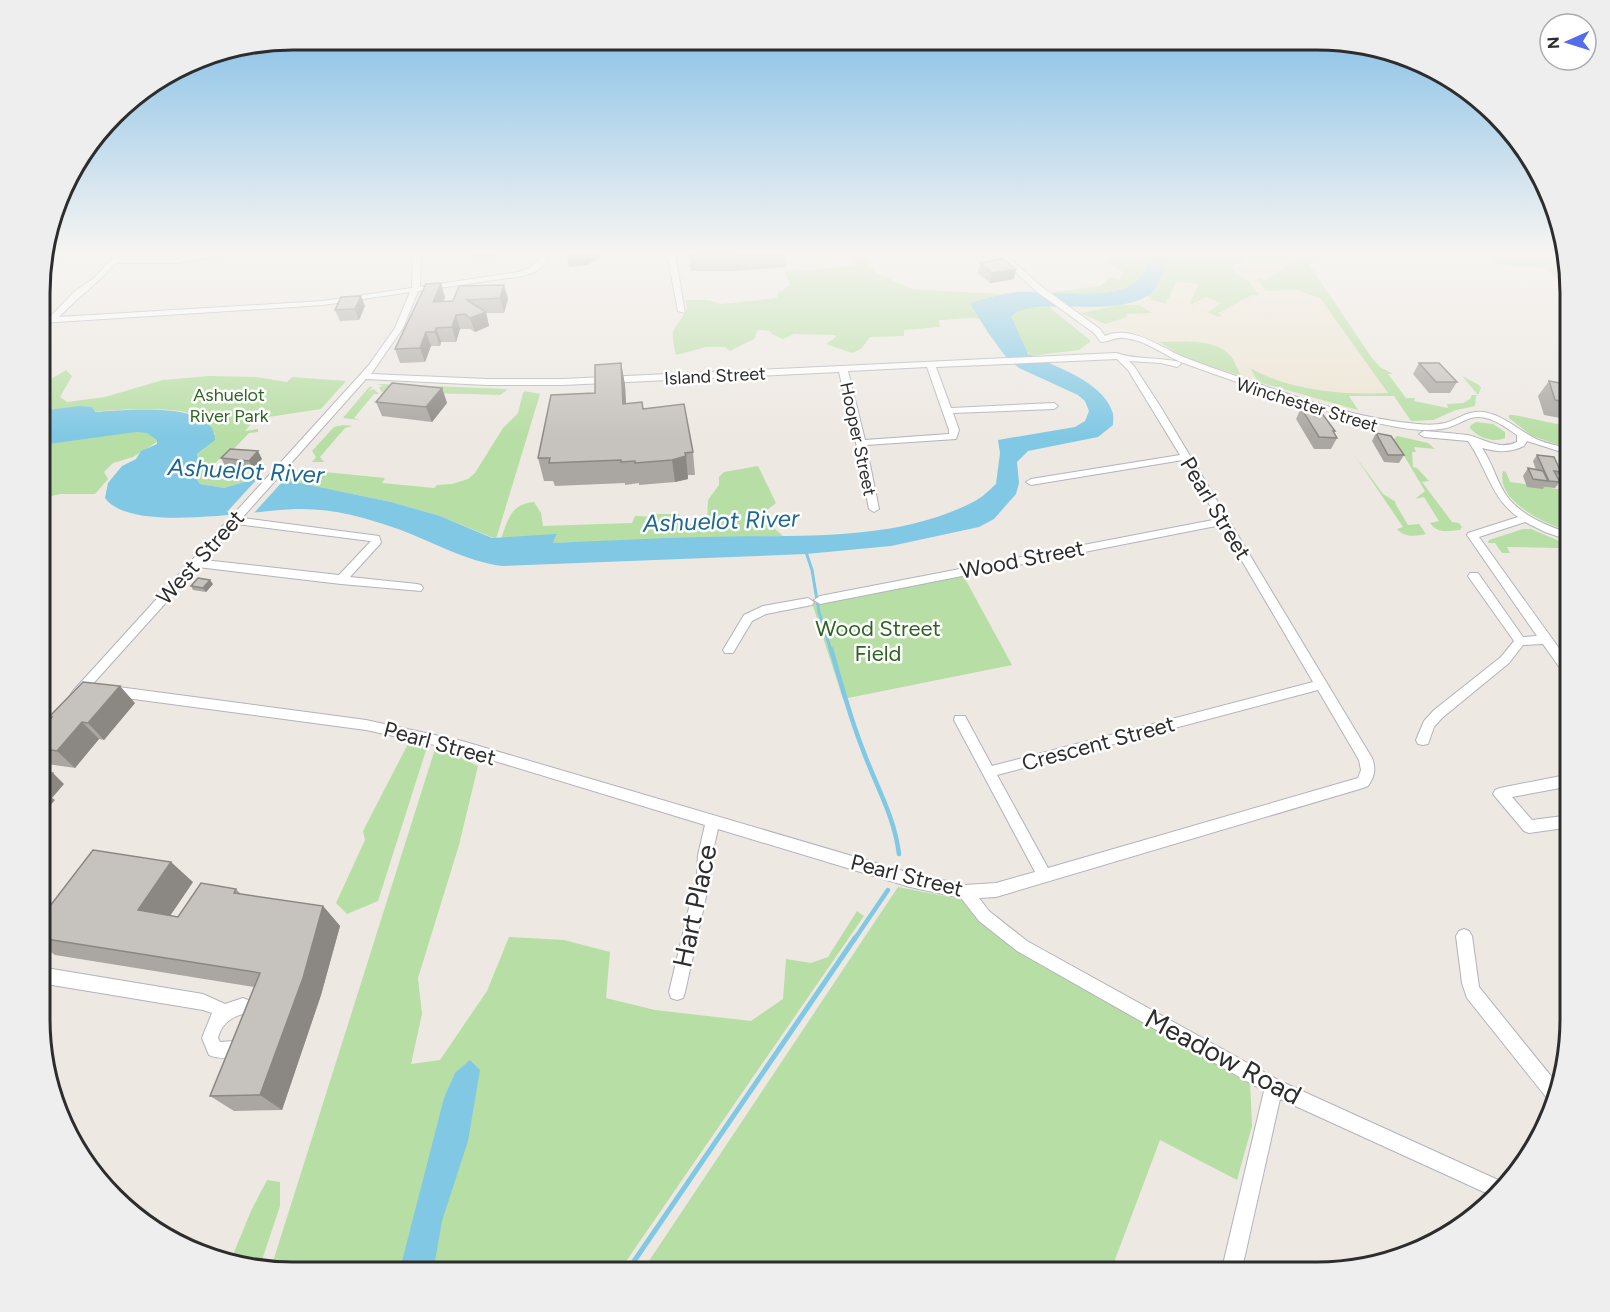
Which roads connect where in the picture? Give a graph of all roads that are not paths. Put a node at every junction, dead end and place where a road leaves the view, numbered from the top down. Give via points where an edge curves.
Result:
1 (58, 314) edge
2 (144, 314) edge
3 (406, 314) edge
4 (1073, 314) edge
5 (52, 320) joint
6 (1085, 322) junction
7 (1129, 335) junction
8 (1103, 342) junction
9 (1154, 347) junction
10 (1118, 357) junction
11 (1149, 358) junction
12 (1065, 359) junction
13 (1132, 364) junction
14 (931, 366) junction
15 (843, 369) junction
16 (365, 376) junction
17 (1054, 406) dead end
18 (947, 411) junction
19 (1456, 420) junction
20 (1521, 434) junction
21 (1470, 439) junction
22 (861, 443) junction
23 (1511, 448) junction
24 (1560, 449) edge
25 (1560, 456) edge
26 (1185, 457) junction
27 (1492, 473) junction
28 (1031, 482) dead end
29 (874, 509) dead end
30 (237, 517) junction
31 (1526, 518) junction
32 (1224, 521) junction
33 (1560, 533) edge
34 (195, 563) junction
35 (1474, 576) dead end
36 (341, 580) junction
37 (417, 588) dead end
38 (1546, 640) junction
39 (1520, 641) junction
40 (729, 650) dead end
41 (1560, 660) edge
42 (1322, 684) junction
43 (83, 688) junction
44 (66, 706) edge
45 (960, 720) dead end
46 (1423, 740) dead end
47 (988, 772) junction
48 (1560, 782) edge
49 (712, 820) junction
50 (1560, 823) edge
51 (1044, 876) junction
52 (964, 892) junction
53 (1464, 936) dead end
54 (50, 977) edge
55 (677, 992) dead end
56 (224, 1014) dead end
57 (1274, 1087) junction
58 (1550, 1089) edge
59 (1493, 1187) edge
60 (1234, 1262) edge

1 - 5 street
2 - 5 street
3 - 16 street, West Street
4 - 6 street
6 - 7 street
6 - 8 street
7 - 8 street, Island Street via 1114,335
7 - 9 street, Winchester Street
8 - 10 street, Pearl Street via 1107,352
8 - 12 street, Island Street
9 - 11 street via 1155,353
9 - 19 street, Winchester Street via 1258,387 1389,423 1433,427
10 - 12 street, Island Street
10 - 13 street, Pearl Street
11 - 13 street, Winchester Street
11 - 21 street, Winchester Street via 1392,430
12 - 14 street, Island Street
13 - 26 street, Pearl Street
14 - 15 street, Island Street
14 - 18 street
15 - 16 street, Island Street via 520,383
15 - 22 street, Hooper Street
16 - 30 street, West Street
17 - 18 street
18 - 22 street via 953,437
19 - 20 street, Winchester Street via 1468,415 1487,416 1510,424
19 - 21 street via 1459,431
20 - 23 street via 1521,444
20 - 24 street
21 - 23 street, Winchester Street via 1488,447
21 - 27 street
22 - 29 street, Hooper Street
23 - 25 street
23 - 27 street via 1496,457
26 - 28 street
26 - 32 street, Pearl Street
27 - 31 street via 1502,496
30 - 34 street, West Street
30 - 36 street via 375,538 376,542
31 - 33 street
31 - 38 street via 1472,535
32 - 40 street, Wood Street via 763,610 748,618
32 - 42 street, Pearl Street
34 - 36 street
34 - 43 street, West Street
35 - 39 street
36 - 37 street
38 - 39 street
38 - 41 street
39 - 46 street via 1505,660 1438,714
42 - 47 street, Crescent Street
42 - 51 street, Pearl Street via 1368,766 1363,782
43 - 44 street, West Street
43 - 49 street, Pearl Street via 404,731
45 - 47 street
47 - 51 street, Crescent Street
48 - 50 street via 1500,794 1529,827
49 - 52 street, Pearl Street via 910,880
49 - 55 street, Hart Place
51 - 52 street, Pearl Street via 996,890
52 - 57 street, Meadow Road via 984,916 1022,946
53 - 58 street via 1473,992
54 - 56 street via 203,1002
57 - 59 street, Meadow Road
57 - 60 street

